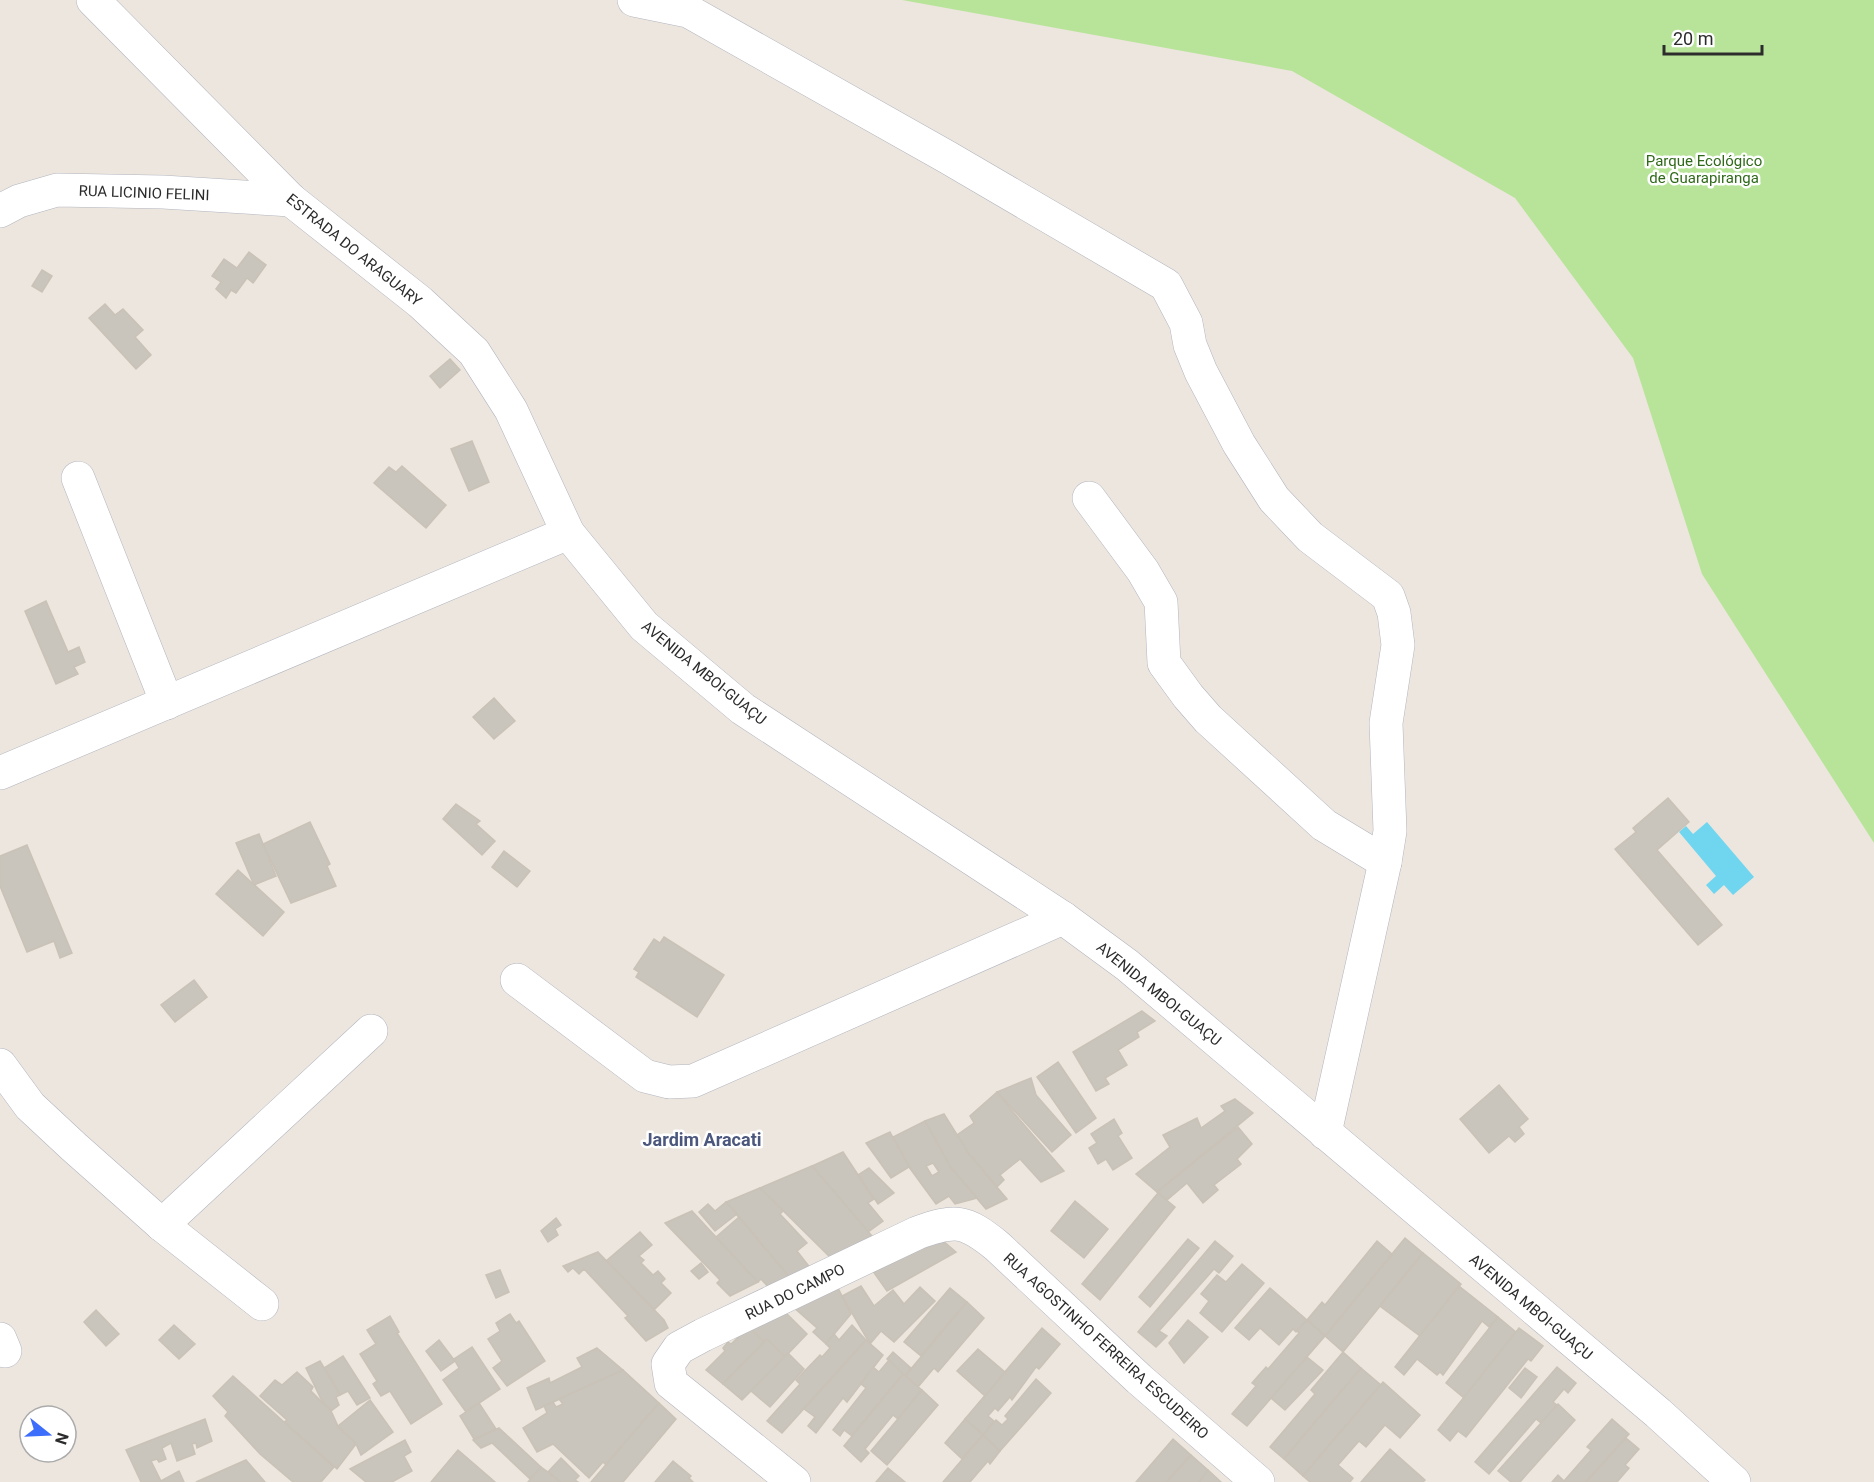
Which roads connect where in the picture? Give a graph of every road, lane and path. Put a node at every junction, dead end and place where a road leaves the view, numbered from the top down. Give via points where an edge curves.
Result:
1 (93, 0) edge
2 (634, 0) edge
3 (291, 200) junction
4 (0, 211) edge
5 (78, 478) dead end
6 (1089, 498) dead end
7 (568, 533) junction
8 (167, 703) junction
9 (0, 773) edge
10 (1385, 862) junction
11 (1063, 918) junction
12 (517, 980) dead end
13 (371, 1031) dead end
14 (0, 1065) edge
15 (1325, 1133) junction
16 (948, 1222) joint
17 (162, 1225) junction
18 (262, 1304) dead end
19 (794, 1482) edge
20 (1257, 1482) edge
21 (1734, 1482) edge

1 - 3 street, ESTRADA DO ARAGUARY
2 - 10 street via 688,11 1167,285 1186,323 1201,372 1274,499 1310,537 1388,596 1398,645 1386,723 1389,831
3 - 4 street, RUA LICINIO FELINI via 57,190
3 - 7 street, ESTRADA DO ARAGUARY via 420,302 474,352 511,410
5 - 8 street
6 - 10 street via 1161,602 1164,663 1208,720 1324,825
7 - 8 street
7 - 11 street, AVENIDA MBOI-GUAÇU via 644,626 743,709
8 - 9 street
10 - 15 street
11 - 12 street via 693,1081 669,1082 645,1076
11 - 15 street, AVENIDA MBOI-GUAÇU via 1127,965
13 - 17 street
14 - 17 street via 30,1106
15 - 21 street, AVENIDA MBOI-GUAÇU via 1659,1413
16 - 19 street, RUA DO CAMPO via 917,1233 679,1348 668,1364 670,1383
16 - 20 street, RUA AGOSTINHO FERREIRA ESCUDEIRO via 976,1229 997,1246 1139,1379
17 - 18 street

